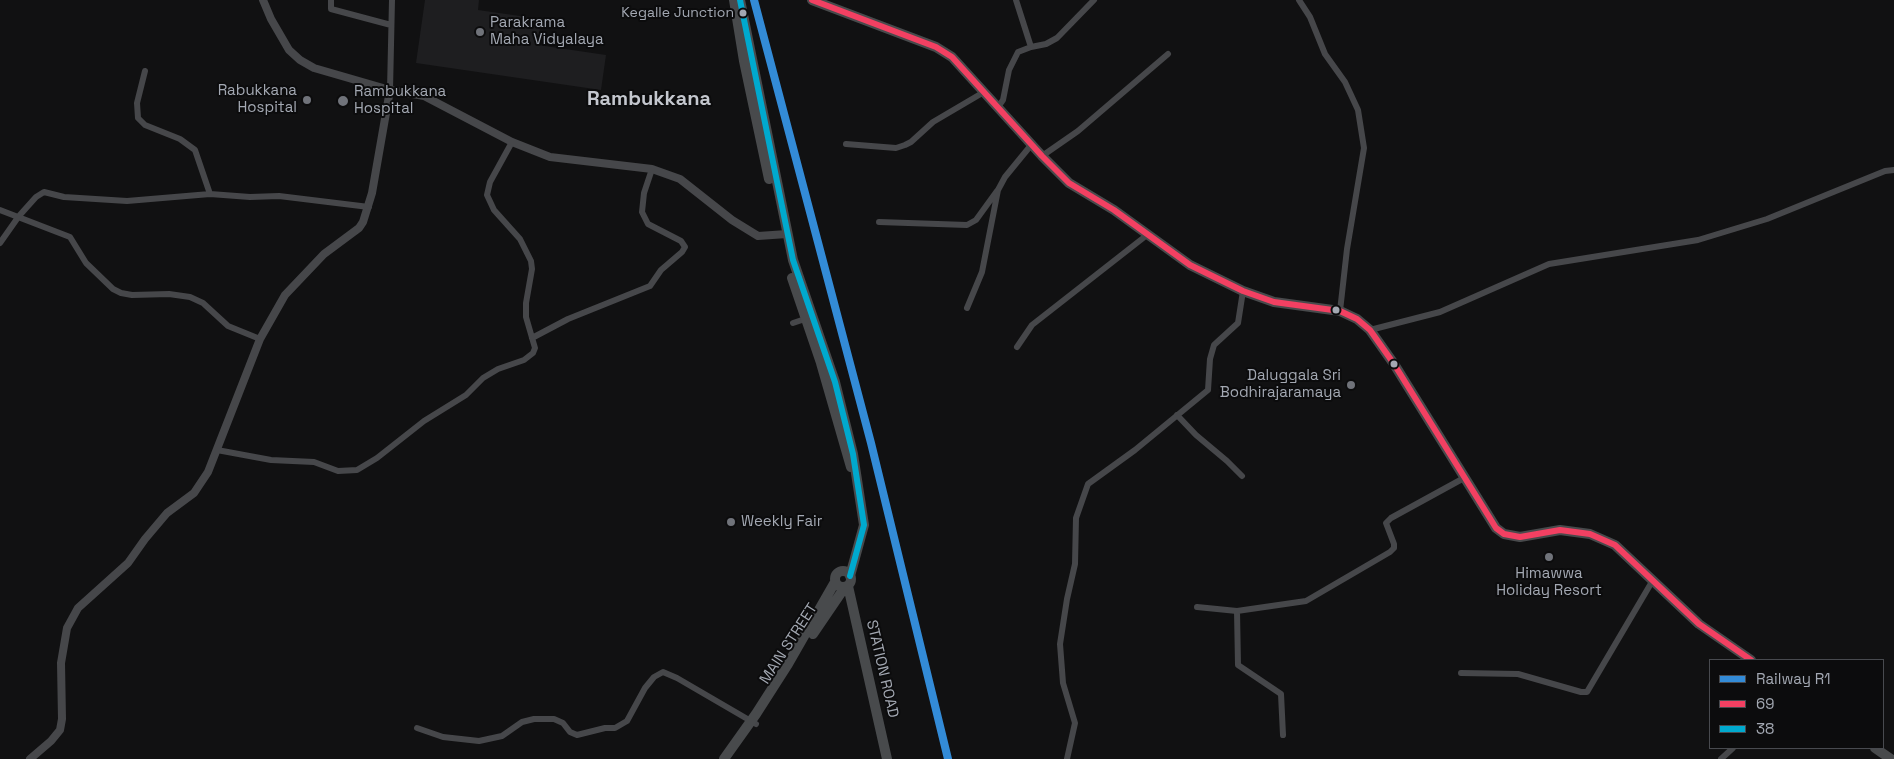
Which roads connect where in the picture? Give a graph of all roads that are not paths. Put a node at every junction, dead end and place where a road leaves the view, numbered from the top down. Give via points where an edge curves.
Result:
1 (263, 0) edge
2 (331, 0) edge
3 (392, 0) edge
4 (734, 0) edge
5 (740, 0) edge
6 (812, 0) edge
7 (1016, 0) edge
8 (1094, 0) edge
9 (1299, 0) edge
10 (391, 25) junction
11 (1031, 47) junction
12 (1168, 54) dead end
13 (144, 71) dead end
14 (390, 90) junction
15 (984, 92) junction
16 (998, 107) junction
17 (512, 142) junction
18 (846, 144) dead end
19 (1032, 144) junction
20 (1042, 156) junction
21 (652, 169) junction
22 (1894, 170) edge
23 (998, 190) junction
24 (210, 194) junction
25 (369, 207) junction
26 (0, 210) edge
27 (19, 216) junction
28 (879, 222) dead end
29 (784, 234) junction
30 (1147, 235) junction
31 (0, 243) edge
32 (1243, 291) junction
33 (967, 308) dead end
34 (1340, 311) junction
35 (805, 319) junction
36 (793, 323) dead end
37 (1370, 330) junction
38 (532, 338) junction
39 (260, 339) junction
40 (1017, 347) dead end
41 (1177, 415) junction
42 (218, 450) junction
43 (1242, 476) dead end
44 (1464, 478) junction
45 (858, 484) junction
46 (857, 552) junction
47 (840, 571) junction
48 (1653, 580) junction
49 (835, 582) junction
50 (848, 583) junction
51 (1197, 607) dead end
52 (1237, 611) junction
53 (1751, 659) edge
54 (1460, 673) dead end
55 (756, 719) junction
56 (417, 728) dead end
57 (1284, 735) dead end
58 (1733, 749) edge
59 (1876, 749) edge
60 (30, 759) edge
61 (724, 759) edge
62 (732, 759) edge
63 (887, 759) edge
64 (1067, 759) edge
65 (1721, 759) edge
66 (1891, 759) edge

1 - 14 street via 284,42 300,60 314,68
2 - 10 street via 331,8
3 - 10 street
4 - 29 main road, MAIN STREET via 744,61
5 - 29 main road, MAIN STREET
6 - 15 main road via 936,48 952,57
7 - 11 street
8 - 11 street via 1057,38
9 - 34 street via 1310,17 1325,54 1345,82 1358,110 1364,148
10 - 14 street
11 - 16 street via 1018,52
12 - 20 street
13 - 24 street via 137,104 138,118 145,125 180,139 195,150
14 - 17 street via 424,96
14 - 25 street
15 - 16 main road
15 - 18 street via 934,122 905,145 896,148
16 - 19 main road
17 - 21 street via 550,157
17 - 38 street via 490,182 487,195 494,210 520,239 531,261 526,317
19 - 20 main road
19 - 23 street
20 - 30 main road via 1069,182
21 - 29 street via 680,179 758,236
21 - 38 street via 642,212 648,224 681,241 685,247 682,252 661,270 650,286 568,319
22 - 37 street via 1766,219 1698,240 1549,264 1440,312
23 - 28 street via 976,220 967,225
23 - 33 street via 982,272
24 - 25 street via 279,196
24 - 27 street via 127,201 64,197 44,192
25 - 39 street via 359,228 324,254 285,295
26 - 27 street
27 - 31 street
27 - 39 street via 70,237 86,264 113,289 132,295 190,297 202,303 228,326
29 - 35 main road, MAIN STREET via 791,276
29 - 45 main road, MAIN STREET via 835,382
30 - 32 main road via 1190,265
30 - 40 street via 1032,325
32 - 34 main road via 1274,302
32 - 41 street via 1238,323 1214,345 1208,390
34 - 37 main road
35 - 36 street
35 - 45 main road, MAIN STREET
37 - 44 main road
38 - 42 street via 535,348 524,360 483,378 466,395 357,470 338,471 314,462 271,460
39 - 42 street
41 - 43 street
41 - 64 street via 1088,484 1076,518 1075,564 1060,644 1063,683 1075,723
42 - 60 street via 194,493 167,513 128,563 78,608 67,628 61,662 60,730
44 - 48 main road via 1496,528 1504,534 1520,537 1560,530 1590,534 1615,545
44 - 52 street via 1386,522 1394,544 1390,552 1306,601
45 - 46 main road, MAIN STREET via 864,525
46 - 47 main road, MAIN STREET
46 - 50 main road, MAIN STREET
47 - 49 main road
47 - 50 main road via 848,573
48 - 53 main road via 1700,624
48 - 54 street via 1587,692 1518,674
49 - 50 main road via 837,585
49 - 55 main road, MAIN STREET
50 - 55 main road, MAIN STREET
50 - 63 main road, STATION ROAD
51 - 52 street
52 - 57 street via 1238,665 1281,694
55 - 56 street via 664,672 654,677 645,688 628,721 615,728 577,735 554,719 534,719 522,722 502,736 479,741 443,737
55 - 61 main road
55 - 62 main road
58 - 65 street
59 - 66 main road

